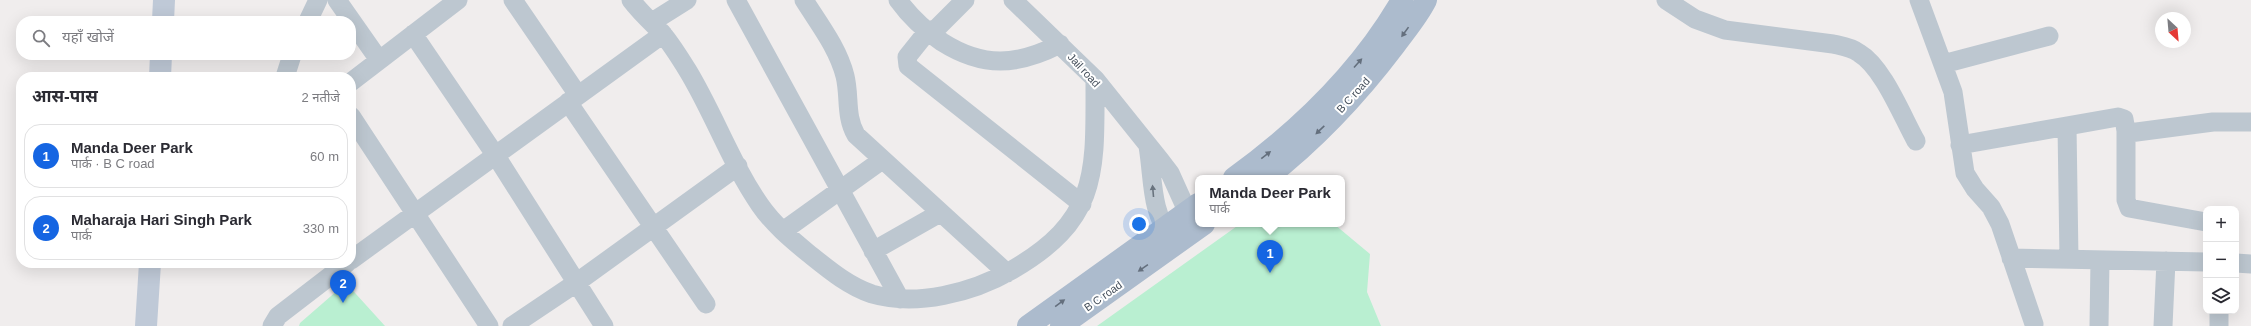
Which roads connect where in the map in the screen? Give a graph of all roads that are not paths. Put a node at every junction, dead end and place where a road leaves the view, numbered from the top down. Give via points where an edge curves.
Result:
1 (164, 0) edge
2 (318, 0) edge
3 (337, 0) edge
4 (513, 0) edge
5 (630, 0) edge
6 (686, 0) edge
7 (736, 0) edge
8 (804, 0) edge
9 (898, 0) edge
10 (965, 0) edge
11 (1013, 0) edge
12 (1402, 0) edge
13 (1426, 0) edge
14 (1666, 0) edge
15 (1919, 0) edge
16 (452, 2) edge
17 (162, 16) edge
18 (310, 16) edge
19 (348, 16) edge
20 (356, 27) edge
21 (657, 28) junction
22 (927, 32) junction
23 (413, 34) junction
24 (2049, 36) dead end
25 (1060, 44) junction
26 (161, 60) edge
27 (290, 60) edge
28 (379, 60) junction
29 (1943, 64) junction
30 (160, 72) edge
31 (287, 72) edge
32 (356, 78) edge
33 (1095, 79) junction
34 (573, 98) junction
35 (2251, 122) edge
36 (356, 123) edge
37 (2067, 126) junction
38 (2126, 131) junction
39 (1916, 141) dead end
40 (1960, 145) junction
41 (1148, 146) junction
42 (496, 156) junction
43 (882, 160) junction
44 (738, 166) junction
45 (1238, 175) edge
46 (1270, 175) edge
47 (839, 190) junction
48 (1082, 204) junction
49 (416, 212) junction
50 (940, 213) junction
51 (1195, 215) edge
52 (1195, 218) edge
53 (2203, 221) edge
54 (653, 226) junction
55 (783, 231) junction
56 (1169, 237) junction
57 (873, 251) junction
58 (356, 254) edge
59 (2011, 258) junction
60 (2069, 259) junction
61 (2100, 260) junction
62 (2166, 261) junction
63 (2203, 262) edge
64 (2239, 263) edge
65 (2251, 264) edge
66 (150, 268) edge
67 (337, 268) edge
68 (1007, 273) junction
69 (576, 283) junction
70 (900, 299) junction
71 (706, 304) dead end
72 (2220, 314) edge
73 (2034, 324) dead end
74 (146, 326) edge
75 (272, 326) edge
76 (489, 326) edge
77 (512, 326) edge
78 (604, 326) edge
79 (1028, 326) edge
80 (1061, 326) edge
81 (2099, 326) edge
82 (2163, 326) edge
83 (2219, 326) edge

1 - 17 street
2 - 18 street
3 - 19 street
4 - 34 street
5 - 21 street
6 - 21 street
7 - 47 street
8 - 43 street via 831,42 842,67 851,126 863,143
9 - 22 street
10 - 22 street via 937,28
11 - 25 street, Jail road
45 -> 12 main road via 1282,142 1338,85 1367,52
13 -> 46 main road, B C road via 1383,61 1350,101 1294,156
14 - 39 street via 1696,19 1725,30 1833,44 1860,53 1878,69
15 - 29 street
16 - 23 street
20 - 28 street
21 - 34 street
21 - 44 street via 672,46 700,92
22 - 25 street via 960,53 989,61 1022,60
22 - 48 street via 907,57 906,63 911,70
23 - 28 street
23 - 42 street
24 - 29 street
25 - 33 street, Jail road
26 - 30 street
27 - 31 street
28 - 32 street
29 - 40 street via 1953,92
33 - 41 street, Jail road
33 - 48 street via 1093,167 1090,185
34 - 42 street
34 - 54 street
35 - 38 street via 2213,122 2133,133
36 - 49 street
37 - 38 street via 2121,117
37 - 40 street
37 - 60 street
38 - 53 street via 2126,200 2129,208
40 - 59 street via 1965,173 1975,190 1991,207
41 - 51 street, Jail road via 1170,173
56 -> 41 street via 1154,203
42 - 49 street
42 - 69 street
43 - 47 street
43 - 50 street
44 - 54 street
44 - 55 street via 760,205
47 - 55 street
47 - 57 street
48 - 68 street via 1068,226 1046,247
49 - 58 street
49 - 76 street
50 - 57 street
50 - 68 street
52 - 56 main road
54 - 69 street
54 - 71 street
55 - 70 street via 850,284 871,293
79 -> 56 main road
56 -> 80 main road, B C road
57 - 70 street
59 - 60 street
59 - 73 street
60 - 61 street
61 - 62 street
61 - 81 street
62 - 63 street
62 - 82 street
64 - 65 street
66 - 74 street
67 - 75 street via 278,316
68 - 70 street via 940,296
69 - 77 street
69 - 78 street
72 - 83 street

